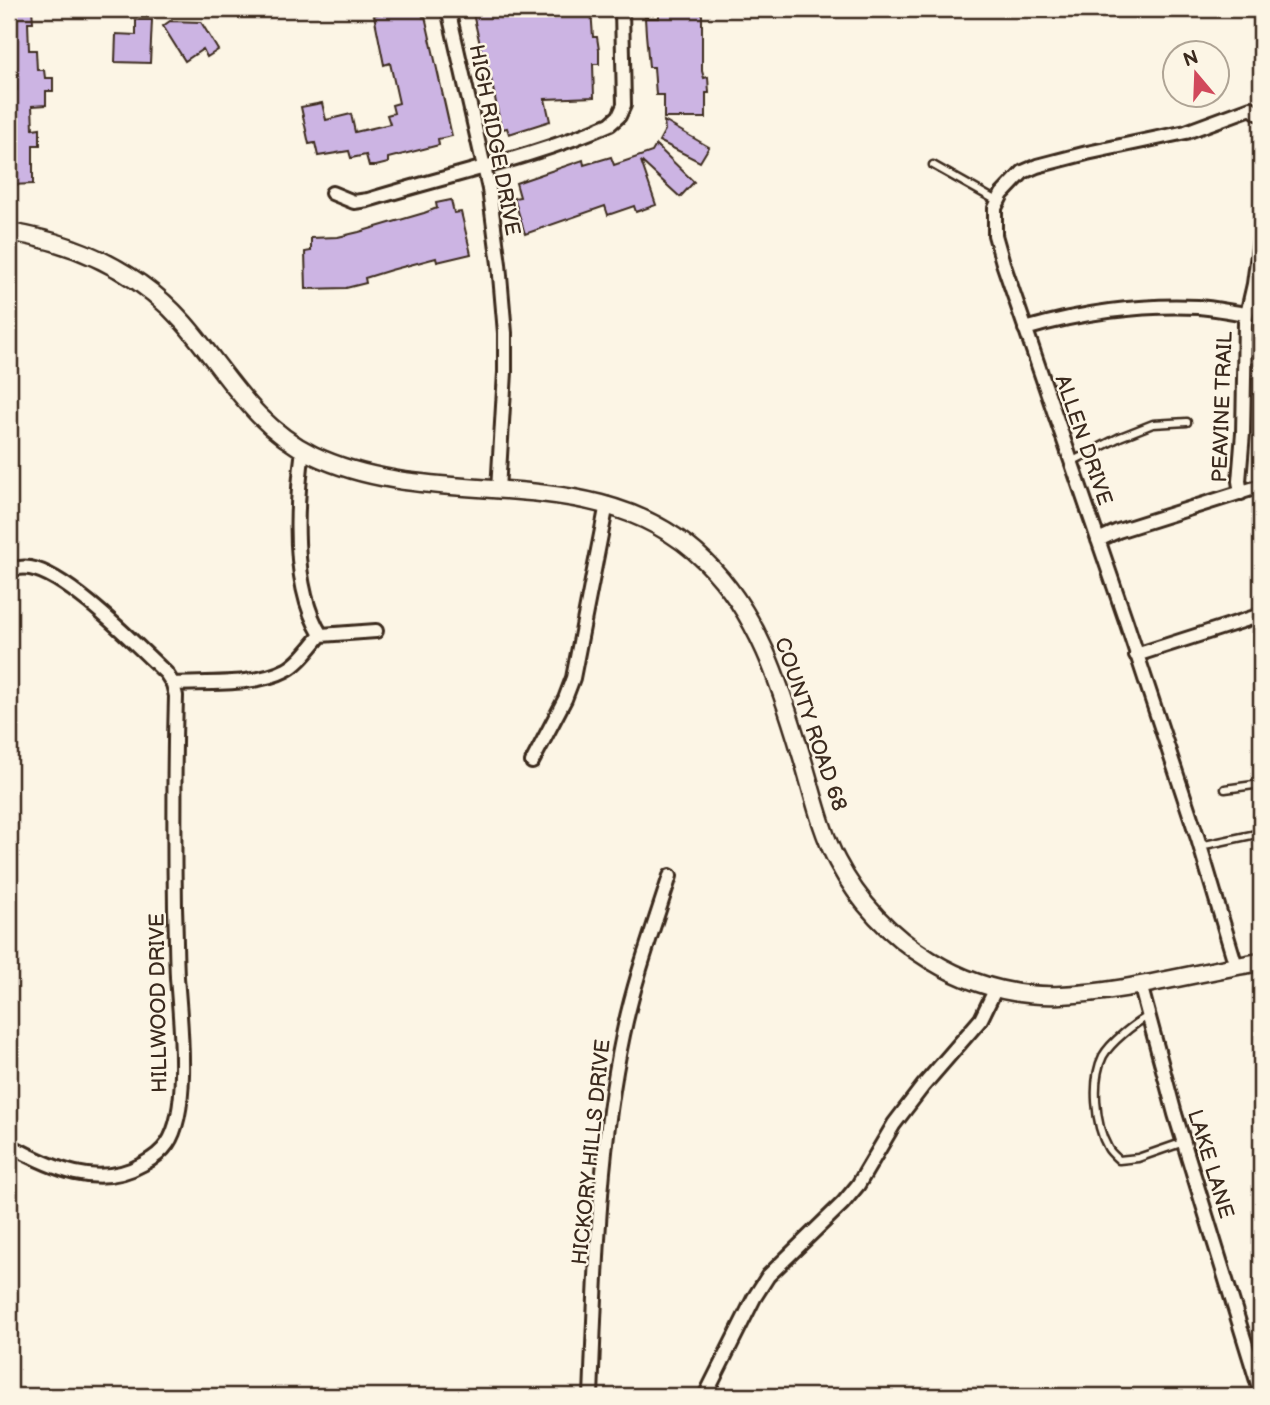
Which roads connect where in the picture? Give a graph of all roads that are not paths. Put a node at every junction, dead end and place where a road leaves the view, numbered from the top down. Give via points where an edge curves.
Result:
1 (448, 9) edge
2 (622, 9) edge
3 (1254, 9) edge
4 (1261, 25) edge
5 (1261, 115) edge
6 (933, 165) dead end
7 (484, 167) junction
8 (332, 193) dead end
9 (997, 201) junction
10 (1261, 231) edge
11 (9, 232) edge
12 (1246, 314) junction
13 (1025, 329) junction
14 (1187, 422) dead end
15 (303, 449) junction
16 (1071, 462) junction
17 (1261, 486) edge
18 (498, 490) junction
19 (1241, 493) junction
20 (607, 504) junction
21 (1098, 540) junction
22 (9, 570) edge
23 (1261, 615) edge
24 (376, 631) dead end
25 (321, 635) junction
26 (1136, 655) junction
27 (173, 684) junction
28 (532, 762) dead end
29 (1261, 784) edge
30 (1225, 789) dead end
31 (1261, 833) edge
32 (1200, 846) junction
33 (670, 876) dead end
34 (1261, 962) edge
35 (1236, 966) junction
36 (1140, 984) junction
37 (996, 988) junction
38 (1148, 1016) junction
39 (1184, 1142) junction
40 (9, 1146) edge
41 (1261, 1394) edge
42 (591, 1396) edge
43 (705, 1396) edge

1 - 7 street, HIGH RIDGE DRIVE
2 - 7 street via 625,90 618,116 610,124
3 - 4 lane
5 - 9 street via 1251,108 1185,132 1037,166 1013,180
6 - 9 lane
7 - 8 street via 368,200 354,202
7 - 18 street, HIGH RIDGE DRIVE via 505,333
9 - 13 street, ALLEN DRIVE via 995,235
10 - 12 street
11 - 15 street, COUNTY ROAD 68 via 74,247 142,284 184,323 254,413
12 - 13 street, PEAVINE TRAIL via 1199,307 1150,308 1091,314
12 - 19 street, PEAVINE TRAIL
13 - 16 street, ALLEN DRIVE
14 - 16 lane via 1153,424
15 - 18 street, COUNTY ROAD 68 via 373,474
15 - 25 street via 298,501 300,557 307,605
16 - 21 street, ALLEN DRIVE
17 - 19 street
18 - 20 street, COUNTY ROAD 68 via 566,495
19 - 21 street, PEAVINE TRAIL
20 - 28 street via 573,678
20 - 37 street, COUNTY ROAD 68 via 654,524 685,544 742,605 775,674 832,852 869,909 904,943 966,979
21 - 26 street, ALLEN DRIVE
22 - 27 street via 42,572 84,599
23 - 26 street
24 - 25 street
25 - 27 street via 294,664 278,673 236,681
26 - 32 street, ALLEN DRIVE
27 - 40 street, HILLWOOD DRIVE via 181,1048 176,1124 160,1152 117,1175 86,1177
29 - 30 lane
31 - 32 lane
32 - 35 street, ALLEN DRIVE
33 - 42 street, HICKORY HILLS DRIVE via 626,1022 613,1089 598,1236
34 - 35 street, COUNTY ROAD 68
35 - 36 street, COUNTY ROAD 68
36 - 37 street, COUNTY ROAD 68 via 1061,995
36 - 38 street, LAKE LANE
37 - 43 street via 981,1018 894,1124 858,1185 768,1276
38 - 39 street, LAKE LANE
38 - 39 lane via 1104,1055 1095,1104 1108,1148 1119,1160
39 - 41 street, LAKE LANE

